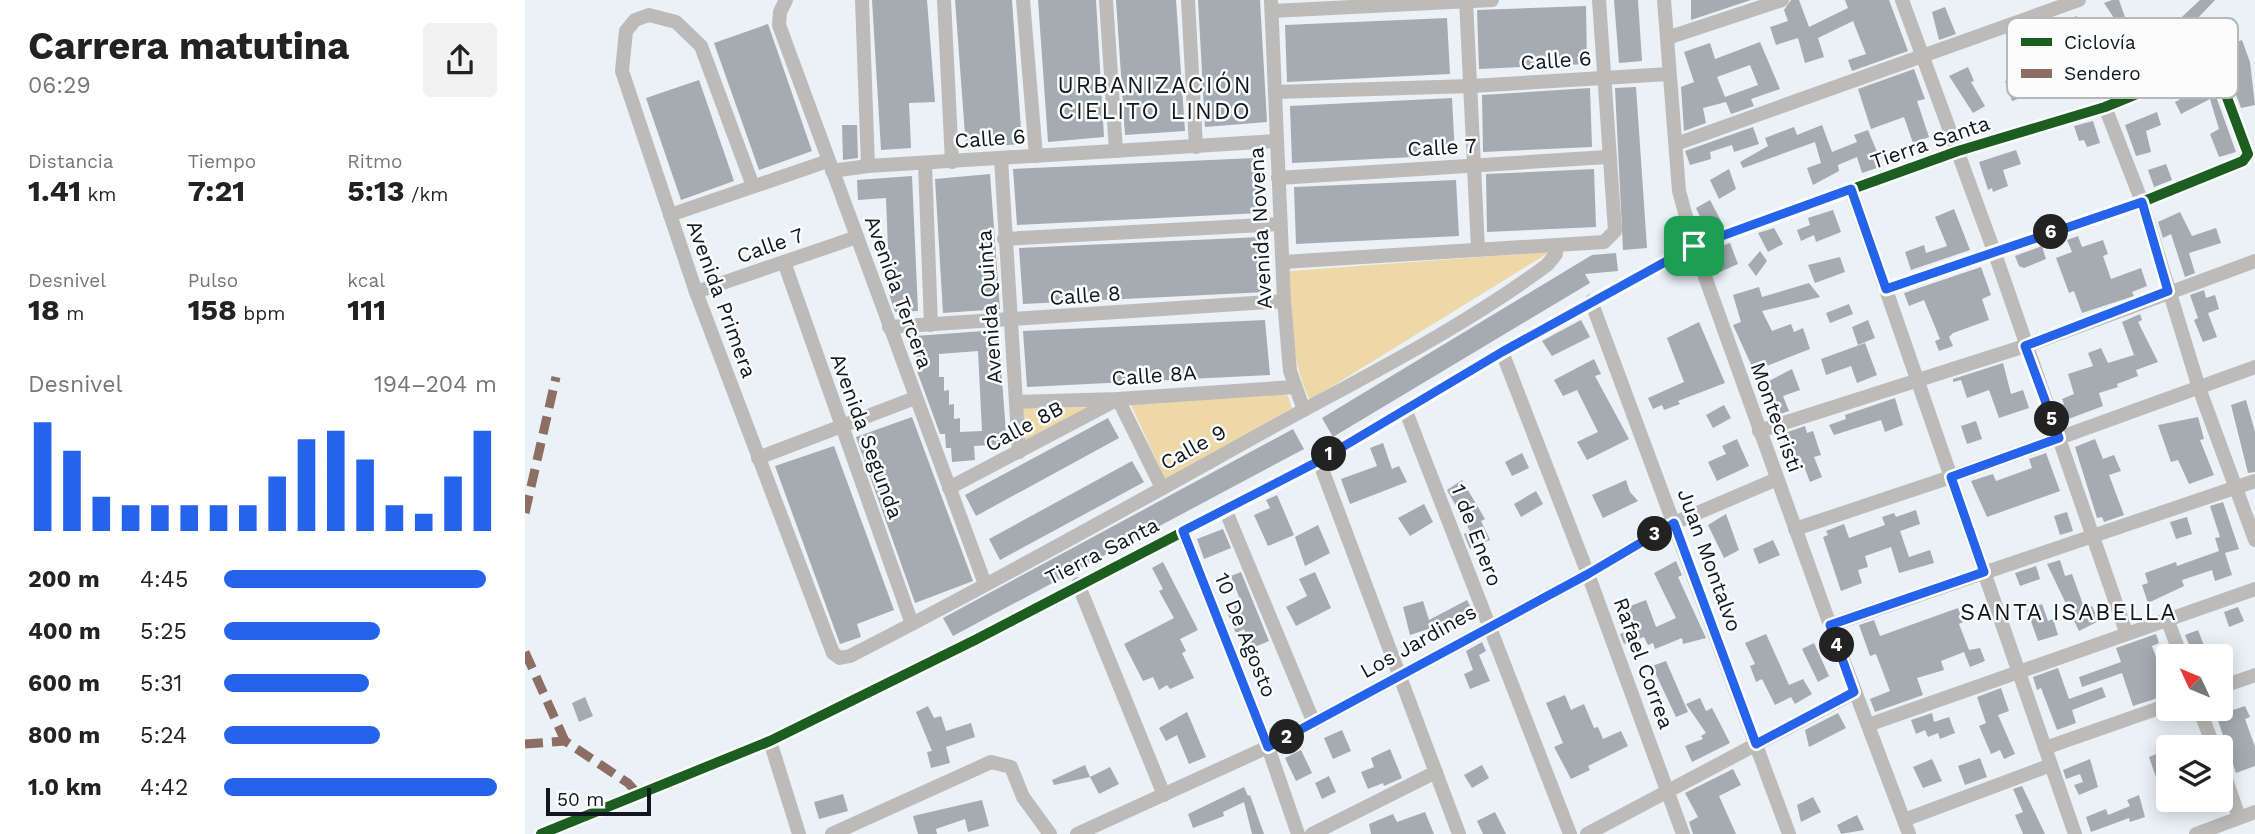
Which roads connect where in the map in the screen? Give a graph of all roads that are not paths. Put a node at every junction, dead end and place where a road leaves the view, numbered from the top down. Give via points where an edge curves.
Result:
1 (862, 0) edge
2 (944, 0) edge
3 (1023, 0) edge
4 (1106, 0) edge
5 (1188, 0) edge
6 (1492, 0) edge
7 (1599, 0) edge
8 (1664, 0) edge
9 (1783, 0) edge
10 (1902, 0) edge
11 (2079, 0) edge
12 (1466, 1) edge
13 (783, 6) edge
14 (1272, 6) edge
15 (2031, 18) edge
16 (2007, 27) edge
17 (1667, 38) junction
18 (1922, 59) junction
19 (1669, 74) junction
20 (1605, 78) junction
21 (1471, 86) junction
22 (1276, 92) junction
23 (2128, 98) edge
24 (2225, 98) edge
25 (2105, 107) junction
26 (1277, 141) junction
27 (1676, 144) junction
28 (1196, 147) junction
29 (1116, 150) junction
30 (1958, 150) junction
31 (1036, 156) junction
32 (1607, 157) junction
33 (1001, 159) junction
34 (952, 162) junction
35 (925, 164) junction
36 (830, 166) junction
37 (868, 166) junction
38 (1476, 166) junction
39 (1278, 178) junction
40 (753, 186) junction
41 (1851, 189) junction
42 (2142, 202) junction
43 (670, 215) junction
44 (1280, 224) junction
45 (857, 237) junction
46 (1005, 239) junction
47 (1556, 246) junction
48 (1694, 246) junction
49 (1478, 249) junction
50 (1994, 251) junction
51 (2255, 261) edge
52 (784, 262) junction
53 (1283, 262) junction
54 (1886, 289) junction
55 (2168, 291) junction
56 (696, 292) junction
57 (1284, 301) junction
58 (1591, 301) junction
59 (1011, 321) junction
60 (931, 325) junction
61 (889, 327) junction
62 (2025, 346) junction
63 (1502, 352) junction
64 (2255, 367) edge
65 (1917, 382) junction
66 (1294, 387) junction
67 (2199, 388) junction
68 (915, 398) junction
69 (1118, 399) junction
70 (1017, 402) junction
71 (1405, 409) junction
72 (1304, 410) junction
73 (840, 426) junction
74 (1759, 431) junction
75 (2059, 438) junction
76 (1019, 452) junction
77 (758, 458) junction
78 (1319, 461) junction
79 (1951, 477) junction
80 (1777, 479) junction
81 (2255, 481) edge
82 (2238, 487) junction
83 (949, 488) junction
84 (1162, 488) junction
85 (1225, 509) junction
86 (1674, 523) junction
87 (1795, 529) junction
88 (1183, 531) junction
89 (2093, 538) junction
90 (2255, 540) edge
91 (1984, 572) junction
92 (1588, 574) junction
93 (985, 584) junction
94 (1077, 584) junction
95 (2255, 589) edge
96 (2168, 619) junction
97 (912, 624) junction
98 (1490, 625) junction
99 (1830, 625) junction
100 (2126, 632) junction
101 (2177, 644) edge
102 (833, 653) joint
103 (2018, 674) junction
104 (2255, 675) edge
105 (1399, 677) junction
106 (2233, 683) edge
107 (1854, 692) junction
108 (2156, 709) edge
109 (1314, 723) junction
110 (1868, 725) junction
111 (770, 741) junction
112 (1756, 744) junction
113 (1268, 747) junction
114 (2045, 748) junction
115 (2051, 765) junction
116 (1436, 772) junction
117 (1668, 789) junction
118 (1164, 795) junction
119 (2233, 800) edge
120 (2255, 812) edge
121 (2239, 817) junction
122 (1904, 820) junction
123 (541, 834) edge
124 (799, 834) edge
125 (832, 834) edge
126 (1050, 834) edge
127 (1077, 834) edge
128 (1298, 834) edge
129 (1312, 834) edge
130 (1459, 834) edge
131 (1570, 834) edge
132 (1587, 834) edge
133 (1683, 834) edge
134 (1789, 834) edge
135 (1909, 834) edge
136 (2075, 834) edge
137 (2196, 834) edge

1 - 37 street
2 - 34 street
3 - 31 street
4 - 29 street
5 - 28 street
6 - 12 street
7 - 20 street
8 - 17 street, Montecristi
9 - 17 street
10 - 18 street
11 - 15 street
12 - 14 street
12 - 21 street
13 - 36 street, Avenida Tercera via 779,25
14 - 22 street, Avenida Novena
16 - 18 street
17 - 19 street, Montecristi
18 - 27 street
18 - 30 street
19 - 20 street, Calle 6
19 - 27 street, Montecristi
20 - 21 street, Calle 6
20 - 32 street
21 - 22 street, Calle 6
21 - 38 street
22 - 26 street, Avenida Novena
23 - 25 street, Tierra Santa
24 - 42 street, Tierra Santa via 2247,158
25 - 30 street, Tierra Santa
25 - 42 street
26 - 28 street, Calle 6
26 - 39 street, Avenida Novena
27 - 48 street, Montecristi via 1679,191
28 - 29 street, Calle 6
29 - 31 street, Calle 6
30 - 41 street, Tierra Santa
30 - 50 street
31 - 33 street, Calle 6
32 - 38 street, Calle 7
32 - 47 street via 1615,231 1604,242
33 - 34 street, Calle 6
33 - 46 street, Avenida Quinta
34 - 35 street, Calle 6
35 - 37 street, Calle 6
35 - 60 street
36 - 37 street, Calle 6
36 - 40 street, Calle 6
36 - 45 street, Avenida Tercera
38 - 39 street, Calle 7
38 - 49 street
39 - 44 street, Avenida Novena
40 - 43 street, Calle 6
40 - 43 street, Avenida Primera via 701,46 676,22 649,15 635,20 626,31 622,71
41 - 48 street, Tierra Santa
41 - 54 street
42 - 50 street
42 - 55 street
43 - 56 street, Avenida Primera
44 - 46 street
44 - 53 street, Avenida Novena
45 - 52 street, Calle 7
45 - 61 street, Avenida Tercera
46 - 59 street, Avenida Quinta
47 - 49 street
47 - 72 street, Calle 9 via 1553,260 1539,271
48 - 58 street, Tierra Santa
48 - 74 street, Montecristi
49 - 53 street
50 - 54 street
50 - 62 street
51 - 55 street
52 - 56 street, Calle 7
52 - 73 street, Avenida Segunda
53 - 57 street, Avenida Novena
54 - 65 street
55 - 62 street
55 - 67 street
56 - 77 street, Avenida Primera
57 - 59 street, Calle 8
57 - 66 street, Avenida Novena
58 - 63 street, Tierra Santa
58 - 86 street, Juan Montalvo
59 - 60 street, Calle 8
59 - 70 street, Avenida Quinta
60 - 61 street, Calle 8
61 - 68 street, Avenida Tercera
62 - 65 street
62 - 75 street
63 - 71 street, Tierra Santa
63 - 92 street, Rafael Correa
64 - 67 street
65 - 74 street
65 - 79 street
66 - 69 street, Calle 8A
66 - 72 street, Avenida Novena
67 - 75 street
67 - 82 street
68 - 73 street
68 - 83 street, Avenida Tercera
69 - 70 street, Calle 8A
69 - 76 street, Calle 8B
69 - 84 street
70 - 76 street, Avenida Quinta
71 - 78 street, Tierra Santa
71 - 98 street, 1 de Enero
72 - 84 street, Calle 9
73 - 77 street
73 - 97 street, Avenida Segunda
74 - 80 street, Montecristi
75 - 79 street
75 - 89 street
76 - 83 street, Calle 8B
77 - 102 street, Avenida Primera
78 - 85 street, Tierra Santa
78 - 105 street
79 - 87 street
79 - 91 street
80 - 86 street, Los Jardines
80 - 87 street, Montecristi
81 - 82 street
82 - 89 street
82 - 90 street
83 - 93 street, Avenida Tercera
84 - 93 street, Calle 9
85 - 88 street, Tierra Santa
85 - 109 street
86 - 92 street, Los Jardines
86 - 112 street, Juan Montalvo
87 - 99 street, Montecristi
88 - 94 street, Tierra Santa
88 - 113 street, 10 De Agosto
89 - 91 street
89 - 100 street
91 - 99 street
91 - 103 street
92 - 98 street, Los Jardines
92 - 117 street, Rafael Correa
93 - 97 street, Calle 9
94 - 111 street, Tierra Santa
94 - 118 street
95 - 96 street
96 - 100 street
96 - 101 street
97 - 102 street, Calle 9 via 850,656
98 - 105 street, Los Jardines
98 - 131 street, 1 de Enero
99 - 107 street, Montecristi
100 - 103 street
103 - 110 street
103 - 114 street
104 - 106 street
105 - 109 street, Los Jardines
105 - 116 street
107 - 110 street, Montecristi
107 - 112 street
108 - 114 street
109 - 113 street, Los Jardines
110 - 122 street, Montecristi
111 - 123 street, Tierra Santa
111 - 124 street
112 - 117 street
112 - 134 street, Juan Montalvo
113 - 118 street, Los Jardines
113 - 128 street, 10 De Agosto
114 - 115 street
115 - 122 street
115 - 136 street
116 - 129 street
116 - 130 street
117 - 132 street
117 - 133 street, Rafael Correa
118 - 127 street, Los Jardines
119 - 121 street
120 - 121 street
121 - 137 street
122 - 135 street, Montecristi
125 - 126 street via 991,762 1011,767 1023,797

